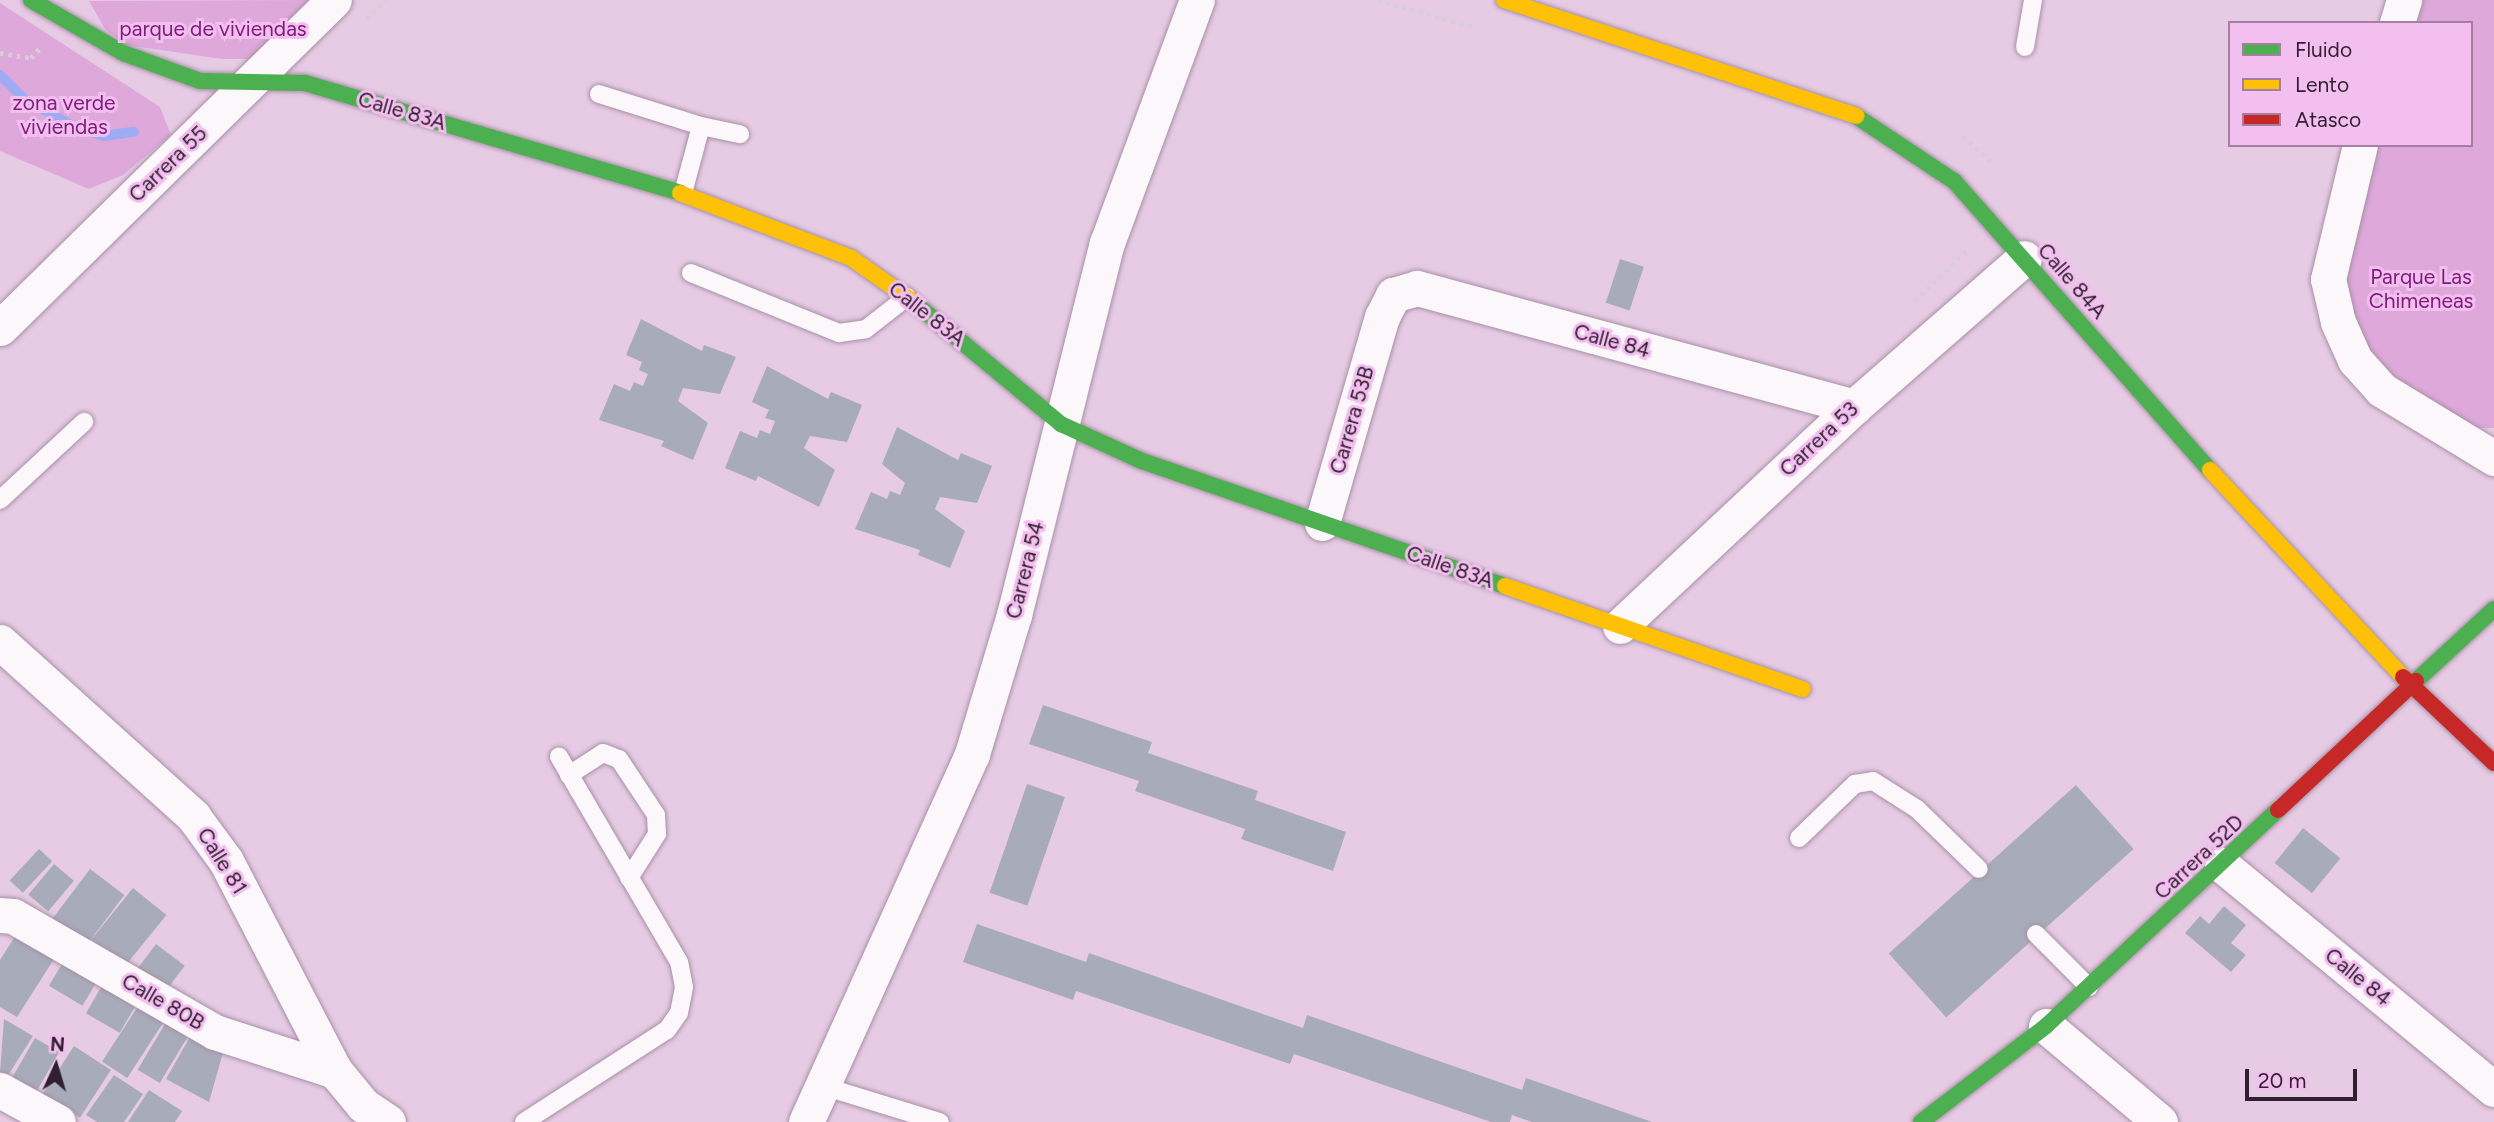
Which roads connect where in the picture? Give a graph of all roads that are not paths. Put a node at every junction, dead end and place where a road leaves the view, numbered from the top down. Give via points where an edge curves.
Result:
1 (31, 0) edge
2 (334, 0) edge
3 (1197, 0) edge
4 (1504, 0) edge
5 (2033, 0) edge
6 (2404, 0) edge
7 (69, 12) edge
8 (2398, 21) edge
9 (2025, 47) dead end
10 (254, 80) junction
11 (599, 94) dead end
12 (701, 126) junction
13 (740, 134) dead end
14 (2360, 147) edge
15 (683, 194) junction
16 (2024, 258) junction
17 (691, 273) dead end
18 (906, 297) junction
19 (1382, 317) joint
20 (0, 328) edge
21 (1854, 407) junction
22 (84, 422) dead end
23 (1061, 424) junction
24 (2494, 458) edge
25 (0, 500) edge
26 (1322, 523) junction
27 (2494, 609) edge
28 (1620, 626) junction
29 (0, 642) edge
30 (2407, 687) junction
31 (1803, 689) dead end
32 (559, 757) dead end
33 (2494, 762) edge
34 (569, 775) junction
35 (1799, 838) dead end
36 (2222, 865) junction
37 (1979, 869) dead end
38 (629, 878) junction
39 (0, 915) edge
40 (2036, 934) dead end
41 (2089, 987) junction
42 (2046, 1026) junction
43 (335, 1071) junction
44 (826, 1087) junction
45 (2494, 1088) edge
46 (0, 1090) edge
47 (368, 1116) edge
48 (58, 1122) edge
49 (524, 1122) edge
50 (806, 1122) edge
51 (940, 1122) edge
52 (1921, 1122) edge
53 (2160, 1122) edge

1 - 7 street, Calle 83A
2 - 10 street, Carrera 55
3 - 23 street, Carrera 54 via 1107,243
4 - 16 street, Calle 84A via 1723,67 1874,122 1954,181
5 - 9 lane
6 - 8 street
7 - 10 street, Calle 83A via 200,81
10 - 15 street, Calle 83A via 305,83
10 - 20 street, Carrera 55
11 - 12 lane
12 - 13 lane
12 - 15 lane
14 - 24 street via 2328,279 2338,322 2355,360 2382,390
15 - 18 street, Calle 83A via 851,258
16 - 21 street, Carrera 53
16 - 30 street, Calle 84A
17 - 18 lane via 839,333 866,330
18 - 23 street, Calle 83A
19 - 21 street, Calle 84 via 1393,295 1417,288
19 - 26 street, Carrera 53B
21 - 28 street, Carrera 53
22 - 25 lane
23 - 26 street, Calle 83A via 1142,461
23 - 44 street, Carrera 54 via 972,754
26 - 28 street, Calle 83A
27 - 30 street, Carrera 52D
28 - 31 street, Calle 83A
29 - 43 street, Calle 81 via 193,816 226,861
30 - 33 street, Calle 84A
30 - 36 street, Carrera 52D
32 - 34 lane
34 - 38 lane
34 - 38 lane via 603,753 619,760 656,815 657,835
35 - 37 lane via 1855,784 1873,781 1917,809
36 - 41 street, Carrera 52D
36 - 45 street, Calle 84
38 - 49 lane via 679,962 684,987 679,1013 667,1030
39 - 43 street, Calle 80B via 13,916 215,1032
40 - 41 lane
41 - 42 street, Carrera 52D
42 - 52 street, Carrera 52D
42 - 53 street
43 - 47 street, Calle 81
44 - 50 street, Carrera 54
44 - 51 lane
46 - 48 street

